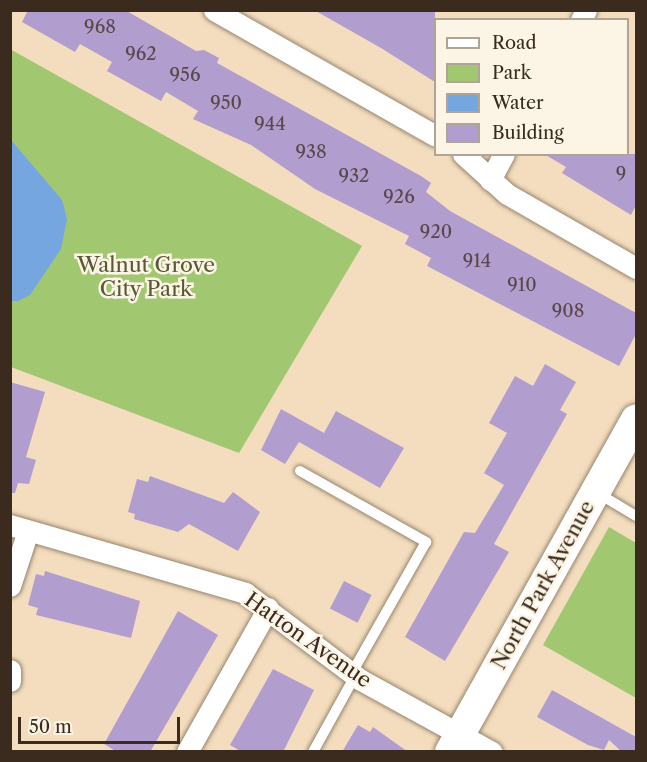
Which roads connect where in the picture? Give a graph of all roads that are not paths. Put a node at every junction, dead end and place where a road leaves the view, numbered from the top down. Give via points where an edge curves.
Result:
1 (214, 10) edge
2 (434, 135) edge
3 (465, 156) edge
4 (503, 156) edge
5 (490, 180) junction
6 (636, 268) edge
7 (636, 419) edge
8 (300, 471) dead end
9 (595, 492) junction
10 (636, 516) edge
11 (19, 528) edge
12 (10, 586) edge
13 (268, 608) junction
14 (10, 670) edge
15 (354, 675) junction
16 (10, 681) edge
17 (455, 743) edge
18 (187, 752) edge
19 (313, 752) edge
20 (492, 752) edge

1 - 2 street
3 - 5 street
4 - 5 street
5 - 6 street
7 - 9 street, North Park Avenue
8 - 15 lane via 426,542
9 - 10 lane
9 - 17 street, North Park Avenue
11 - 12 street
11 - 13 street, Hatton Avenue via 147,569 209,579
13 - 15 street, Hatton Avenue
13 - 18 street
14 - 16 street
15 - 17 street, Hatton Avenue
15 - 19 lane
17 - 20 street, Hatton Avenue

